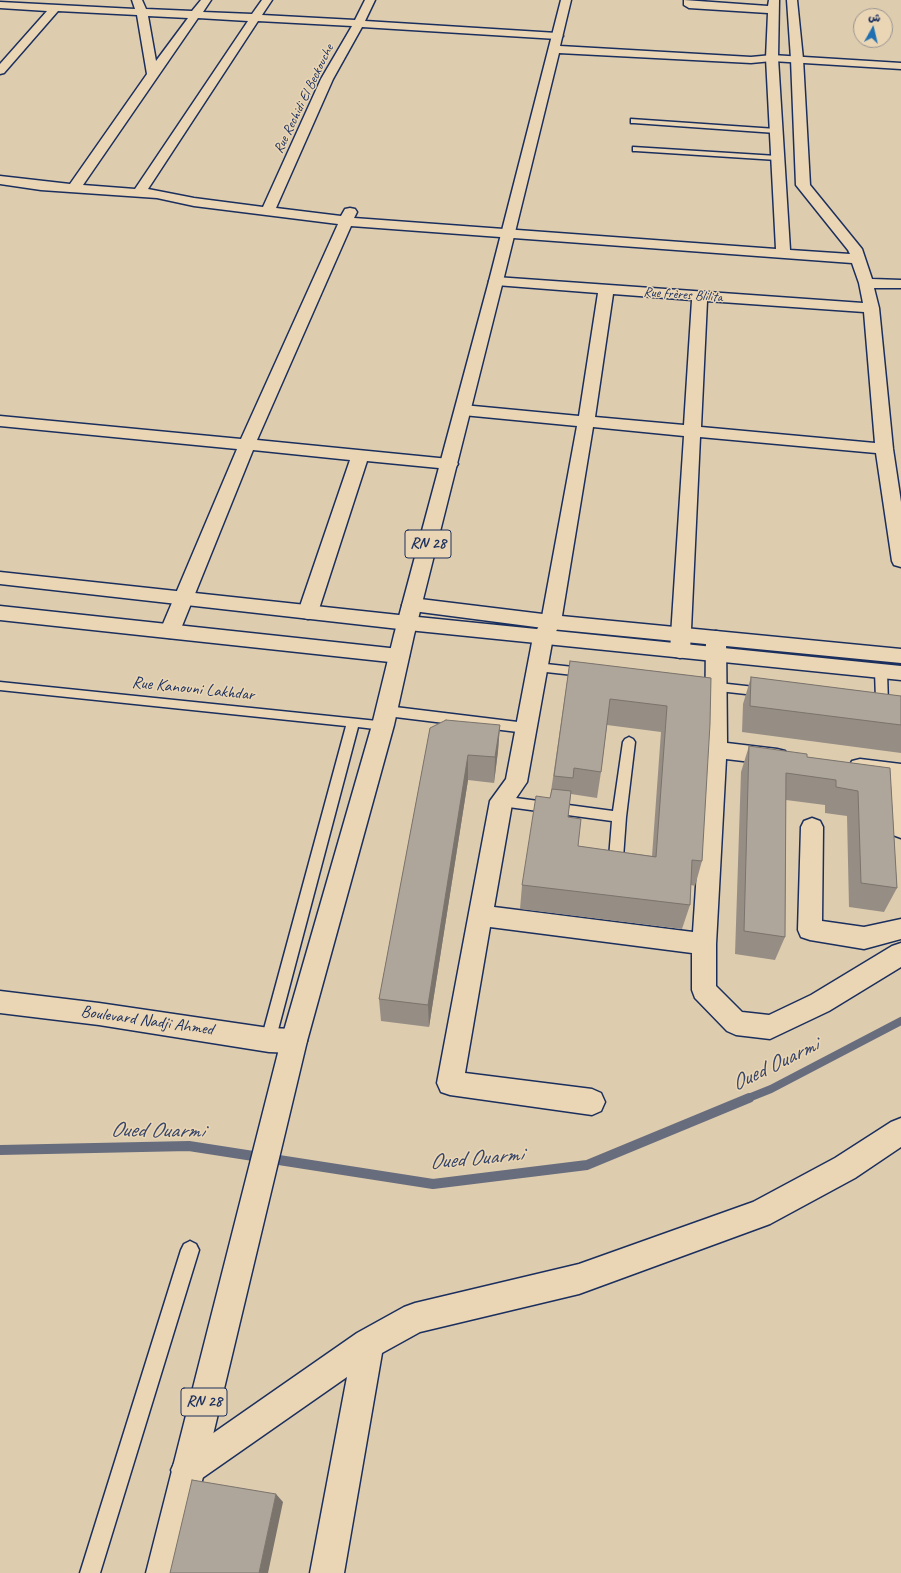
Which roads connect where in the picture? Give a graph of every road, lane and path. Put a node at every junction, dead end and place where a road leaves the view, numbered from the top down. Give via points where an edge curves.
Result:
1 (137, 0) edge
2 (206, 0) edge
3 (267, 0) edge
4 (370, 0) edge
5 (566, 0) edge
6 (689, 0) edge
7 (701, 0) edge
8 (792, 0) edge
9 (0, 5) edge
10 (48, 5) edge
11 (76, 5) edge
12 (774, 5) edge
13 (142, 13) junction
14 (194, 16) junction
15 (256, 18) junction
16 (358, 24) junction
17 (556, 42) junction
18 (772, 58) junction
19 (797, 60) junction
20 (901, 66) edge
21 (0, 71) edge
22 (152, 74) junction
23 (634, 121) dead end
24 (776, 131) junction
25 (636, 149) dead end
26 (777, 158) junction
27 (0, 180) edge
28 (74, 188) junction
29 (139, 193) junction
30 (268, 209) junction
31 (348, 217) junction
32 (509, 228) junction
33 (782, 249) junction
34 (857, 254) junction
35 (496, 281) junction
36 (866, 283) junction
37 (901, 284) edge
38 (606, 289) junction
39 (700, 296) junction
40 (871, 308) junction
41 (463, 410) junction
42 (0, 421) edge
43 (586, 421) junction
44 (693, 431) junction
45 (247, 445) junction
46 (884, 449) junction
47 (360, 455) junction
48 (449, 464) junction
49 (901, 561) edge
50 (0, 578) edge
51 (183, 598) junction
52 (308, 612) junction
53 (0, 613) edge
54 (410, 614) junction
55 (547, 629) junction
56 (170, 631) junction
57 (681, 643) junction
58 (716, 646) junction
59 (399, 656) junction
60 (901, 656) edge
61 (537, 667) junction
62 (881, 671) junction
63 (901, 673) edge
64 (0, 686) edge
65 (717, 687) junction
66 (772, 693) edge
67 (866, 703) edge
68 (385, 718) junction
69 (352, 722) junction
70 (526, 728) junction
71 (629, 742) dead end
72 (716, 750) junction
73 (794, 759) edge
74 (840, 764) edge
75 (501, 801) junction
76 (619, 817) junction
77 (812, 827) dead end
78 (901, 829) edge
79 (616, 858) edge
80 (479, 915) junction
81 (901, 928) edge
82 (704, 944) junction
83 (901, 954) edge
84 (0, 1002) edge
85 (269, 1040) junction
86 (294, 1041) junction
87 (592, 1102) dead end
88 (901, 1131) edge
89 (190, 1250) dead end
90 (368, 1344) junction
91 (187, 1470) junction
92 (90, 1573) edge
93 (163, 1573) edge
94 (327, 1573) edge

1 - 13 street
2 - 14 street
3 - 15 street
4 - 16 street, Rue Rechidi El Beckouche
5 - 17 street, RN 28
6 - 12 street via 689,5
7 - 12 street
8 - 19 street
9 - 10 street
10 - 11 street
10 - 21 street
11 - 13 street
12 - 18 street
13 - 14 street
13 - 22 street
14 - 15 street
14 - 22 street
15 - 16 street
15 - 29 street
16 - 17 street
16 - 30 street, Rue Rechidi El Beckouche via 327,79
17 - 18 street via 751,60
17 - 32 street, RN 28
18 - 19 street
18 - 24 street
19 - 20 street
19 - 34 street via 803,185
22 - 28 street
23 - 24 lane
24 - 26 street
25 - 26 lane
26 - 33 street
27 - 28 street
28 - 29 street
29 - 30 street via 194,202
30 - 31 street
31 - 32 street
31 - 45 street
32 - 33 street
32 - 35 street, RN 28
33 - 34 street
34 - 36 street
35 - 38 street, Rue frères Blilita
35 - 41 street, RN 28
36 - 37 street
36 - 40 street
38 - 39 street, Rue frères Blilita
38 - 43 street
39 - 40 street, Rue frères Blilita
39 - 44 street
40 - 46 street
41 - 43 street
41 - 48 street, RN 28
42 - 45 street
43 - 44 street
43 - 55 street
44 - 46 street
44 - 57 street
45 - 47 street
45 - 51 street
46 - 49 street
47 - 48 street
47 - 52 street
48 - 54 street, RN 28
50 - 51 street
51 - 52 street
51 - 56 street
52 - 54 street
53 - 56 street
54 - 55 street
54 - 59 street, RN 28
55 - 57 street
55 - 61 street
56 - 59 street
57 - 58 street
58 - 60 street
58 - 62 street
58 - 65 street
59 - 68 street, RN 28
61 - 65 lane
61 - 70 street
62 - 63 street
62 - 67 lane via 882,705
64 - 69 lane, Rue Kanouni Lakhdar
65 - 66 lane
65 - 72 street
68 - 69 lane, Rue Kanouni Lakhdar
68 - 70 lane, Rue Kanouni Lakhdar
68 - 86 street, RN 28
69 - 85 lane
70 - 75 street via 516,782
71 - 76 lane
72 - 73 street
72 - 82 street
74 - 78 street via 894,770
75 - 76 lane
75 - 80 street
76 - 79 lane
77 - 81 street via 810,930 864,938
80 - 82 street
80 - 87 street via 450,1083
82 - 83 street via 704,990 736,1024 770,1027 820,1003
84 - 85 street, Boulevard Nadji Ahmed
85 - 86 street, Boulevard Nadji Ahmed
86 - 91 street, RN 28
88 - 90 street via 846,1168 760,1214 579,1279 415,1318
89 - 92 lane
90 - 91 street
90 - 94 street
91 - 93 street, RN 28

